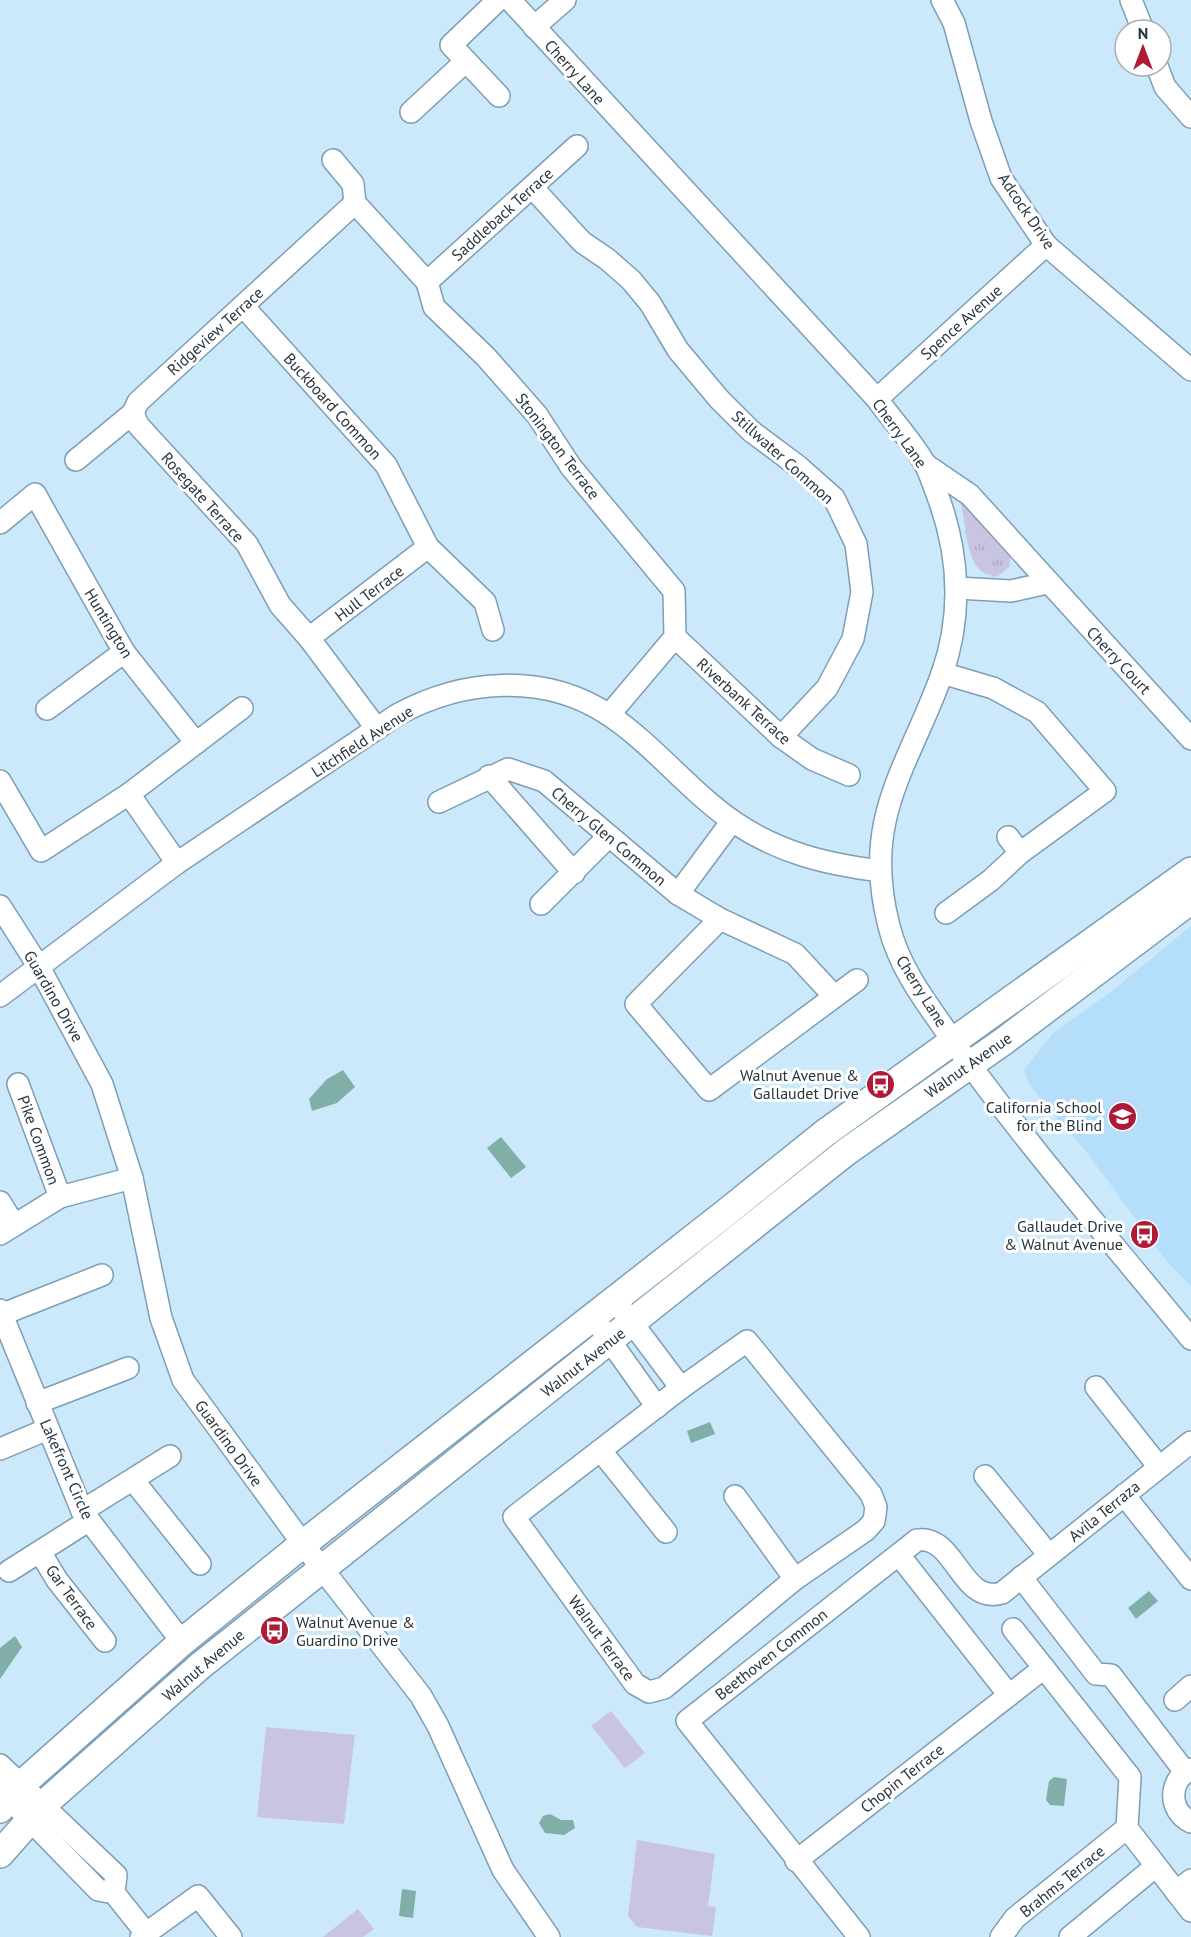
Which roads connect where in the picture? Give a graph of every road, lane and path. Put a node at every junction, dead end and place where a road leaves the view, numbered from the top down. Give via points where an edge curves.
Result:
1 (498, 0) edge
2 (510, 0) edge
3 (565, 0) edge
4 (942, 0) edge
5 (1131, 0) edge
6 (1138, 18) edge
7 (534, 27) junction
8 (466, 61) junction
9 (1162, 78) edge
10 (499, 96) dead end
11 (411, 112) dead end
12 (1191, 117) edge
13 (577, 146) dead end
14 (333, 160) dead end
15 (532, 187) junction
16 (355, 203) junction
17 (1046, 245) junction
18 (427, 282) junction
19 (243, 306) junction
20 (1191, 370) edge
21 (877, 399) junction
22 (134, 413) junction
23 (76, 460) dead end
24 (926, 465) junction
25 (0, 523) edge
26 (428, 547) junction
27 (1047, 583) junction
28 (957, 588) junction
29 (493, 630) dead end
30 (675, 637) junction
31 (309, 638) junction
32 (124, 652) junction
33 (942, 672) junction
34 (242, 708) dead end
35 (47, 709) dead end
36 (609, 715) junction
37 (377, 729) junction
38 (781, 737) junction
39 (1191, 738) edge
40 (196, 743) junction
41 (849, 775) dead end
42 (489, 776) junction
43 (0, 781) edge
44 (129, 794) junction
45 (439, 802) dead end
46 (732, 821) junction
47 (609, 836) junction
48 (177, 863) junction
49 (1191, 870) edge
50 (880, 871) junction
51 (574, 873) junction
52 (678, 894) junction
53 (1191, 900) edge
54 (541, 904) dead end
55 (0, 906) edge
56 (946, 913) dead end
57 (720, 919) junction
58 (39, 967) junction
59 (857, 980) dead end
60 (0, 996) edge
61 (834, 996) junction
62 (955, 1042) junction
63 (970, 1064) junction
64 (18, 1084) dead end
65 (132, 1178) junction
66 (60, 1197) junction
67 (0, 1202) edge
68 (7, 1230) edge
69 (102, 1275) dead end
70 (615, 1300) junction
71 (2, 1312) edge
72 (593, 1317) junction
73 (632, 1323) junction
74 (1191, 1339) edge
75 (610, 1340) junction
76 (6, 1341) edge
77 (128, 1368) dead end
78 (1096, 1387) dead end
79 (681, 1388) junction
80 (37, 1402) junction
81 (657, 1407) junction
82 (48, 1429) junction
83 (1191, 1442) edge
84 (0, 1449) edge
85 (601, 1451) junction
86 (170, 1456) dead end
87 (1159, 1467) junction
88 (985, 1476) dead end
89 (133, 1480) junction
90 (1124, 1495) junction
91 (735, 1496) dead end
92 (85, 1516) junction
93 (666, 1532) dead end
94 (303, 1544) junction
95 (40, 1551) junction
96 (899, 1555) junction
97 (1049, 1555) junction
98 (200, 1564) dead end
99 (322, 1569) junction
100 (9, 1571) dead end
101 (1188, 1571) edge
102 (1021, 1577) junction
103 (795, 1579) junction
104 (1013, 1629) dead end
105 (105, 1641) dead end
106 (182, 1642) junction
107 (1044, 1668) junction
108 (1009, 1695) junction
109 (0, 1765) edge
110 (1188, 1771) edge
111 (8, 1795) edge
112 (37, 1811) junction
113 (1191, 1822) edge
114 (1127, 1828) junction
115 (0, 1854) edge
116 (796, 1861) junction
117 (1156, 1866) junction
118 (1184, 1886) edge
119 (1191, 1911) edge
120 (144, 1935) edge
121 (231, 1937) edge
122 (549, 1937) edge
123 (859, 1937) edge
124 (1001, 1937) edge
125 (1070, 1937) edge

1 - 8 street via 451,45
2 - 7 street, Cherry Lane
3 - 7 street
4 - 17 street, Adcock Drive via 954,23 1001,178
5 - 6 street
7 - 21 street, Cherry Lane
8 - 10 street
8 - 11 street
9 - 12 street
13 - 15 street, Saddleback Terrace
14 - 16 street, Stonington Terrace via 353,184
15 - 18 street, Saddleback Terrace
15 - 38 street, Stillwater Common via 582,242 608,258 631,280 665,325 678,350 719,399 751,431 834,498 856,544 861,592 853,639 827,688
16 - 18 street, Stonington Terrace
16 - 19 street, Ridgeview Terrace
17 - 20 street, Adcock Drive
17 - 21 street, Spence Avenue
18 - 30 street, Stonington Terrace via 434,307 486,357 537,415 571,466 674,591
19 - 22 street, Ridgeview Terrace via 138,402
19 - 26 street, Buckboard Common via 386,465
21 - 24 street, Cherry Lane
22 - 23 street, Ridgeview Terrace
22 - 31 street, Rosegate Terrace via 138,425 247,544 280,605
24 - 27 street, Cherry Court via 970,495
24 - 28 street, Cherry Lane via 948,524
25 - 32 street, Huntington via 34,494
26 - 29 street, Buckboard Common via 485,602
26 - 31 street, Hull Terrace
27 - 28 street via 1011,591
27 - 39 street, Cherry Court
28 - 33 street, Cherry Lane
30 - 36 street
30 - 38 street, Riverbank Terrace
31 - 37 street, Rosegate Terrace
32 - 35 street
32 - 40 street, Huntington
33 - 50 street, Cherry Lane via 893,785 880,843
33 - 56 street via 993,688 1037,712 1105,791 1014,845 991,880
34 - 40 street
36 - 37 street, Litchfield Avenue via 539,687 498,684 458,690 415,705
36 - 46 street, Litchfield Avenue
37 - 48 street, Litchfield Avenue
38 - 41 street, Riverbank Terrace via 812,759
40 - 44 street
42 - 45 street, Cherry Glen Common
42 - 47 street, Cherry Glen Common via 508,769 544,781
42 - 51 street
43 - 44 street via 41,851
44 - 48 street
46 - 50 street, Litchfield Avenue via 780,848 814,861
46 - 52 street, Cherry Glen Common
47 - 51 street
47 - 52 street, Cherry Glen Common
48 - 58 street, Litchfield Avenue
49 - 62 main road, Walnut Avenue
50 - 62 street, Cherry Lane via 895,946 921,994
51 - 54 street
52 - 57 street, Cherry Glen Common
53 - 63 main road, Walnut Avenue
55 - 58 street, Guardino Drive
57 - 61 street, Cherry Glen Common via 795,954
57 - 61 street via 636,1004 709,1090
58 - 60 street, Litchfield Avenue
58 - 65 street, Guardino Drive via 102,1084
59 - 61 street
62 - 63 street, Cherry Lane
62 - 70 main road, Walnut Avenue via 805,1148
63 - 73 main road, Walnut Avenue via 846,1152
63 - 74 street, Cherry Lane
64 - 66 street, Pike Common
65 - 66 street
65 - 94 street, Guardino Drive via 161,1318 183,1380
66 - 68 street
67 - 68 street
69 - 71 street
70 - 72 main road, Walnut Avenue
70 - 73 street
71 - 76 street, Lakefront Circle
72 - 75 street
72 - 94 main road, Walnut Avenue
73 - 75 main road, Walnut Avenue
73 - 79 street
75 - 81 street
75 - 99 main road, Walnut Avenue
76 - 80 street, Lakefront Circle
77 - 80 street
78 - 87 street
79 - 81 street, Walnut Terrace
79 - 103 street, Walnut Terrace via 747,1341 871,1494 876,1507 874,1521 866,1530
80 - 82 street, Lakefront Circle
81 - 85 street, Walnut Terrace
82 - 84 street
82 - 92 street, Lakefront Circle
83 - 87 street, Avila Terraza
85 - 93 street
85 - 103 street, Walnut Terrace via 514,1517 642,1689 649,1692 664,1688
86 - 89 street, Gar Terrace
87 - 90 street, Avila Terraza
88 - 97 street
89 - 92 street, Gar Terrace
89 - 98 street
90 - 97 street, Avila Terraza
90 - 101 street
91 - 103 street
92 - 95 street, Gar Terrace
92 - 106 street, Lakefront Circle
94 - 99 street, Guardino Drive
94 - 106 main road, Walnut Avenue
95 - 100 street, Gar Terrace
95 - 105 street, Gar Terrace via 57,1580
96 - 102 street, Avila Terraza via 917,1540 926,1538 937,1543 981,1593 1002,1593
96 - 108 street
96 - 116 street, Beethoven Common via 687,1721
97 - 102 street, Avila Terraza
99 - 112 main road, Walnut Avenue via 200,1666
99 - 122 street, Guardino Drive via 421,1696 503,1870
102 - 110 street via 1096,1674 1111,1675
104 - 107 street
106 - 111 main road, Walnut Avenue
107 - 108 street
107 - 114 street via 1130,1777
108 - 116 street, Chopin Terrace
109 - 111 street
110 - 113 street via 1174,1787 1173,1796 1179,1814
111 - 112 street
112 - 115 main road, Walnut Avenue
112 - 120 street via 98,1890 114,1893
114 - 117 street
114 - 124 street, Brahms Terrace via 1016,1918
116 - 123 street, Beethoven Common
117 - 118 street
117 - 125 street
118 - 119 street
120 - 121 street via 198,1896

